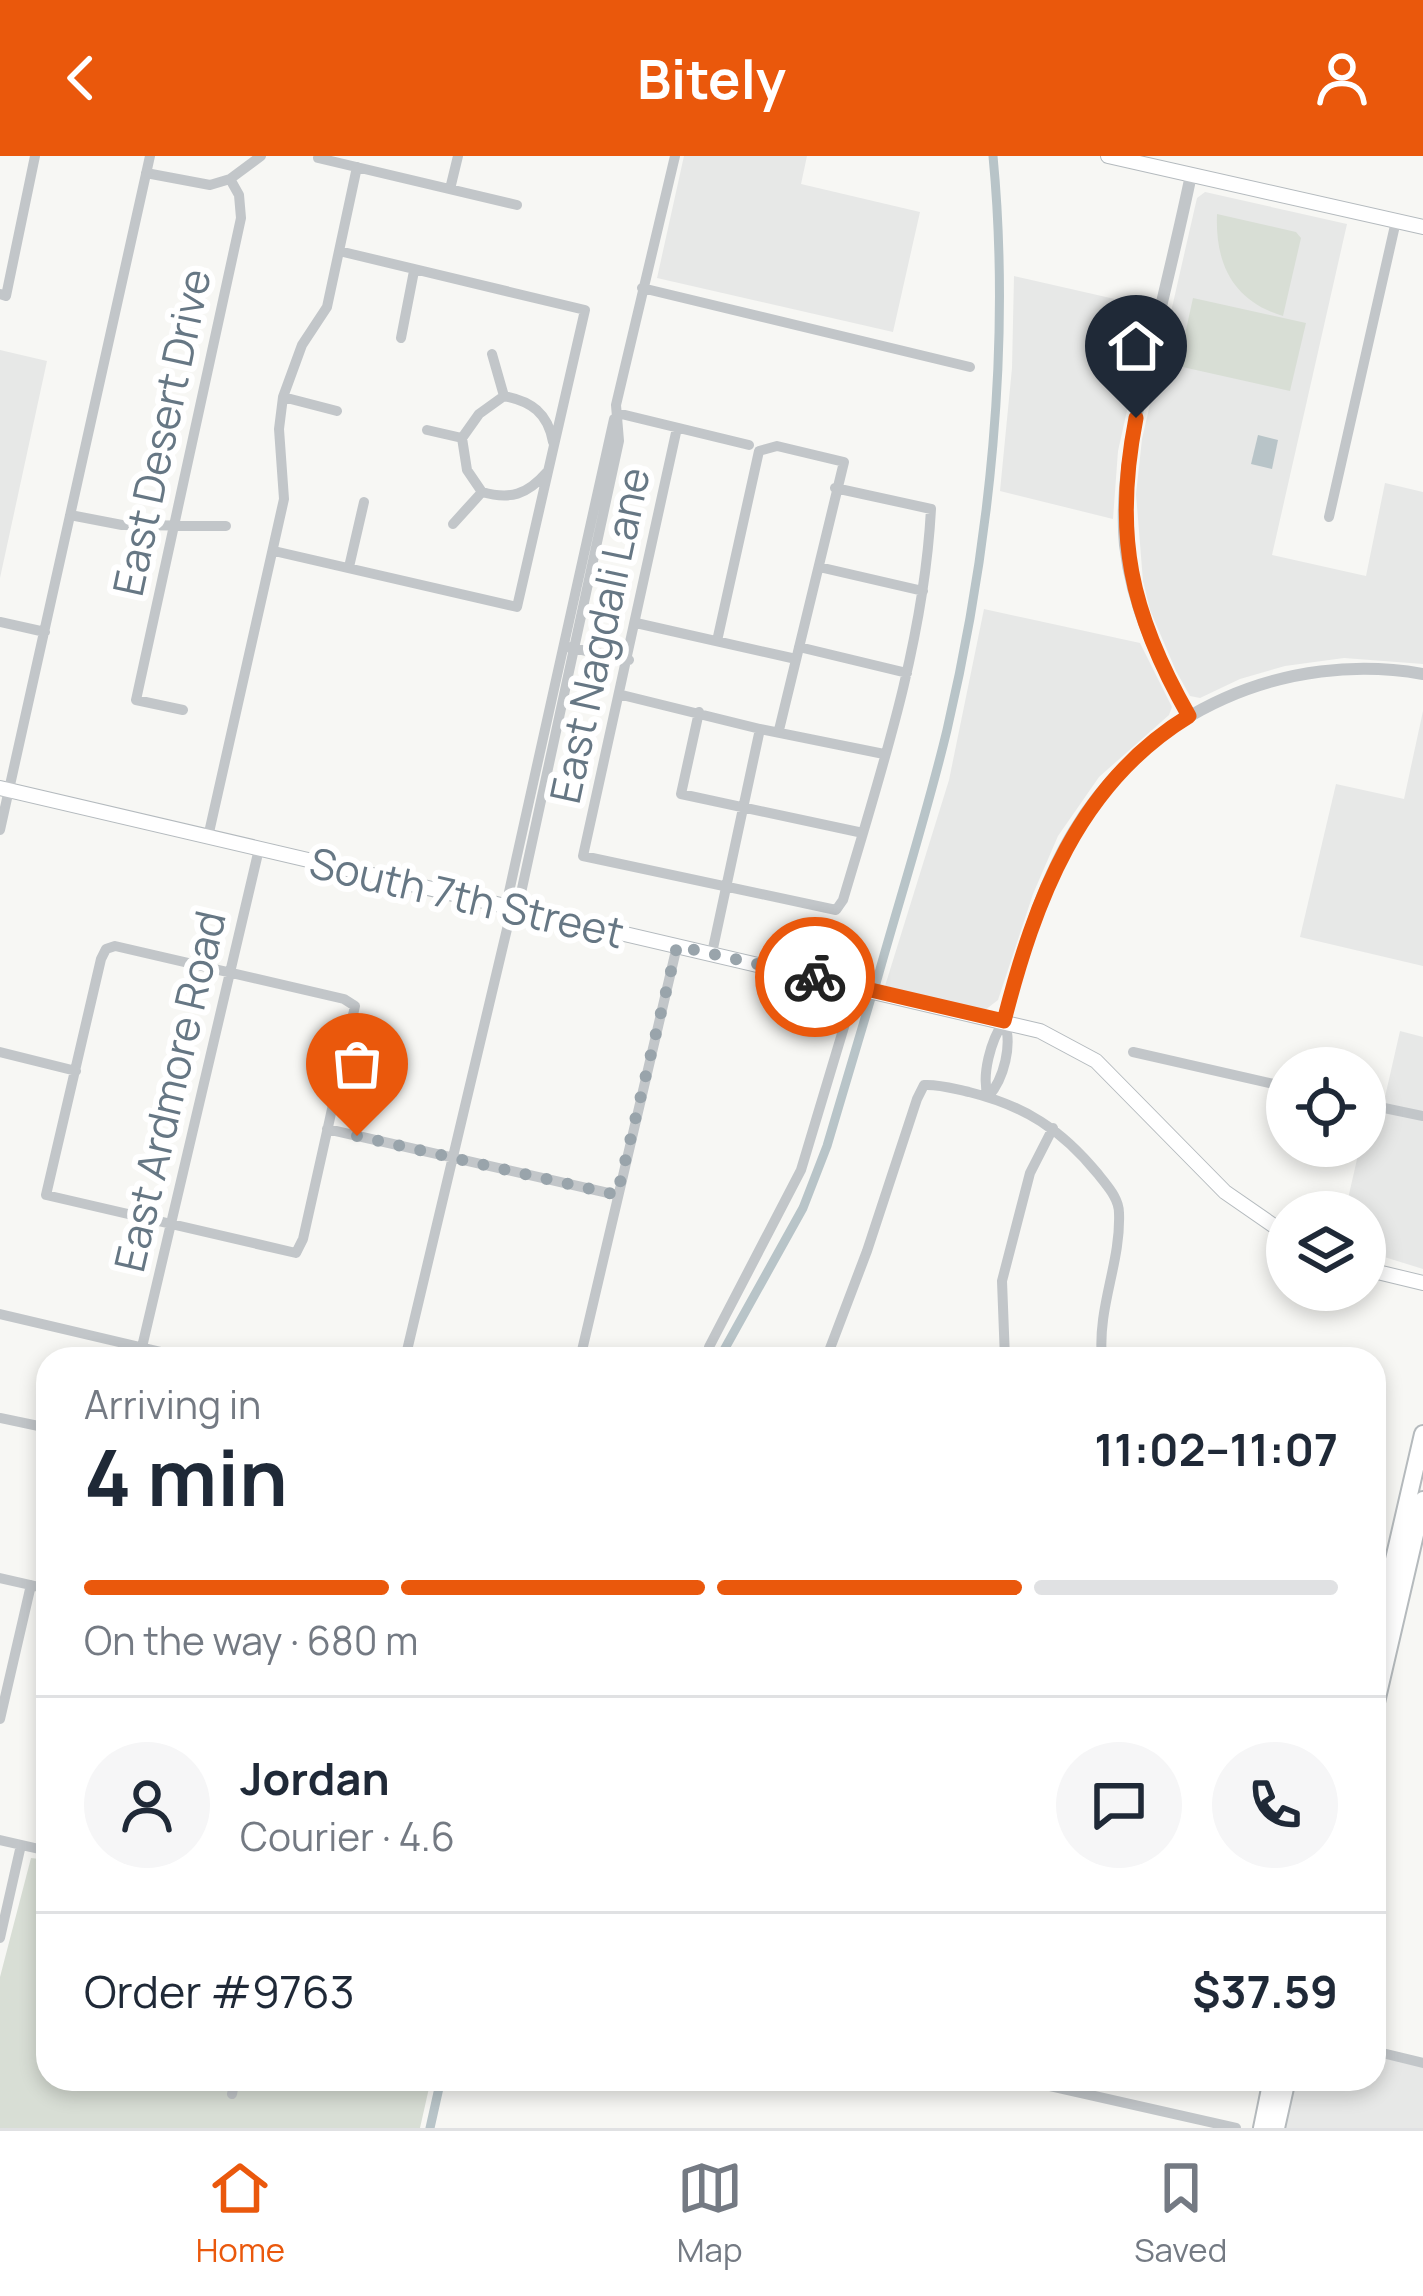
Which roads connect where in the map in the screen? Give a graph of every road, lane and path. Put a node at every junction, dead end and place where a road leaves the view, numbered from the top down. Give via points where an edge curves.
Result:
1 (35, 156) edge
2 (150, 156) edge
3 (261, 156) edge
4 (458, 156) edge
5 (675, 156) edge
6 (1108, 156) edge
7 (318, 158) edge
8 (358, 167) junction
9 (146, 173) junction
10 (1191, 175) junction
11 (230, 179) junction
12 (450, 189) junction
13 (517, 205) dead end
14 (1396, 221) junction
15 (1423, 227) edge
16 (339, 251) junction
17 (414, 271) junction
18 (642, 288) junction
19 (3, 295) edge
20 (401, 338) dead end
21 (492, 354) dead end
22 (970, 367) dead end
23 (504, 396) junction
24 (284, 398) junction
25 (337, 411) dead end
26 (616, 412) junction
27 (677, 428) junction
28 (427, 430) dead end
29 (462, 438) junction
30 (554, 445) junction
31 (749, 445) dead end
32 (548, 471) junction
33 (836, 488) junction
34 (482, 493) junction
35 (364, 502) dead end
36 (70, 514) junction
37 (1329, 518) dead end
38 (174, 524) junction
39 (453, 524) dead end
40 (226, 526) dead end
41 (274, 550) junction
42 (350, 566) junction
43 (819, 567) junction
44 (923, 591) junction
45 (0, 622) edge
46 (636, 623) junction
47 (45, 632) junction
48 (716, 641) junction
49 (568, 647) junction
50 (798, 653) junction
51 (629, 660) junction
52 (907, 673) junction
53 (1423, 674) edge
54 (622, 695) junction
55 (183, 710) dead end
56 (699, 712) junction
57 (1189, 716) junction
58 (760, 729) junction
59 (779, 730) junction
60 (884, 754) junction
61 (5, 789) edge
62 (744, 807) junction
63 (0, 830) edge
64 (863, 833) junction
65 (208, 837) junction
66 (260, 849) junction
67 (727, 888) junction
68 (512, 908) junction
69 (677, 946) junction
70 (712, 953) junction
71 (232, 972) junction
72 (856, 987) junction
73 (1004, 1021) junction
74 (0, 1052) edge
75 (1133, 1052) dead end
76 (76, 1070) junction
77 (1266, 1082) edge
78 (988, 1097) junction
79 (1386, 1108) edge
80 (1423, 1116) edge
81 (1053, 1128) junction
82 (327, 1129) junction
83 (452, 1157) junction
84 (617, 1195) junction
85 (1266, 1220) edge
86 (173, 1224) junction
87 (1386, 1274) edge
88 (1423, 1283) edge
89 (0, 1314) edge
90 (142, 1347) joint
91 (408, 1347) edge
92 (583, 1347) edge
93 (709, 1347) dead end
94 (830, 1347) edge
95 (1005, 1347) edge
96 (1101, 1347) edge
97 (0, 1418) edge
98 (36, 1426) edge
99 (1423, 1434) edge
100 (1419, 1470) edge
101 (1423, 1500) edge
102 (0, 1578) edge
103 (32, 1586) junction
104 (36, 1587) edge
105 (1386, 1608) edge
106 (1386, 1615) edge
107 (0, 1719) edge
108 (0, 1840) edge
109 (21, 1845) junction
110 (36, 1848) edge
111 (0, 1938) edge
112 (1386, 2054) edge
113 (1423, 2062) edge
114 (233, 2091) edge
115 (1072, 2091) edge
116 (1270, 2091) edge
117 (1284, 2091) edge
118 (232, 2094) dead end
119 (1236, 2128) edge
120 (1262, 2128) edge
121 (1276, 2128) edge

1 - 19 street
2 - 9 street
3 - 11 street
4 - 12 street
5 - 18 street
6 - 10 main road
7 - 8 street
8 - 12 street
8 - 16 street
9 - 11 street via 198,185
9 - 36 street
10 - 14 main road
10 - 57 street via 1124,502 1139,609
11 - 38 street, East Desert Drive via 241,218
12 - 13 street
14 - 15 main road
14 - 37 street
16 - 17 street
16 - 24 street via 327,307 302,345
17 - 20 street
17 - 30 street via 585,310
18 - 22 street
18 - 26 street
21 - 23 street
23 - 29 street
23 - 30 street via 539,411
24 - 25 street
24 - 41 street via 284,499
26 - 27 street
26 - 49 street via 619,441
27 - 31 street
27 - 46 street, East Nagdali Lane
28 - 29 street
29 - 34 street via 467,470
30 - 32 street
32 - 34 street via 506,499
32 - 42 street via 517,607
33 - 43 street
33 - 44 street via 931,508
33 - 48 street via 844,462 777,446 759,452
34 - 39 street
35 - 42 street
36 - 38 street
36 - 47 street
38 - 40 street
38 - 55 street, East Desert Drive via 136,700
41 - 42 street
41 - 65 street
43 - 44 street
43 - 50 street
44 - 52 street
45 - 47 street
46 - 48 street
46 - 51 street, East Nagdali Lane
47 - 61 street
48 - 50 street
49 - 51 street
49 - 68 street
50 - 52 street
50 - 59 street
51 - 54 street, East Nagdali Lane
52 - 60 street
53 - 57 street via 1300,674
54 - 56 street
54 - 67 street, East Nagdali Lane via 584,856
56 - 58 street
56 - 62 street via 681,794
57 - 73 street via 1126,764 1071,835
58 - 59 street
58 - 62 street
59 - 60 street
60 - 64 street
61 - 63 street
61 - 65 main road, South 7th Street
62 - 64 street
62 - 67 street
64 - 67 street via 836,910
65 - 66 main road, South 7th Street
66 - 68 main road, South 7th Street
66 - 71 street, East Ardmore Road
67 - 70 street
68 - 69 main road, South 7th Street
68 - 83 street
69 - 70 main road, South 7th Street
69 - 84 street
70 - 72 main road, South 7th Street
71 - 76 street via 106,949
71 - 82 street via 355,1006
71 - 86 street, East Ardmore Road
72 - 73 main road, South 7th Street
72 - 93 street via 801,1170
73 - 78 street via 1010,1036
73 - 85 main road, South 7th Street via 1059,1038 1096,1061 1225,1192
74 - 76 street
75 - 77 street
76 - 86 street via 46,1195
78 - 81 street
78 - 94 street via 924,1085
79 - 80 street
81 - 95 street via 1030,1173 1002,1281
81 - 96 street via 1120,1208
82 - 83 street
82 - 86 street via 296,1253
83 - 84 street
83 - 91 street
84 - 92 street
86 - 90 street, East Ardmore Road
87 - 88 main road
89 - 90 street
97 - 98 street
99 - 100 main road
100 - 105 main road
101 - 106 main road
102 - 103 street
103 - 104 street
103 - 107 street
108 - 109 street
109 - 110 street
109 - 111 street
112 - 113 street
114 - 118 street
115 - 119 street
116 - 120 main road
117 - 121 main road

